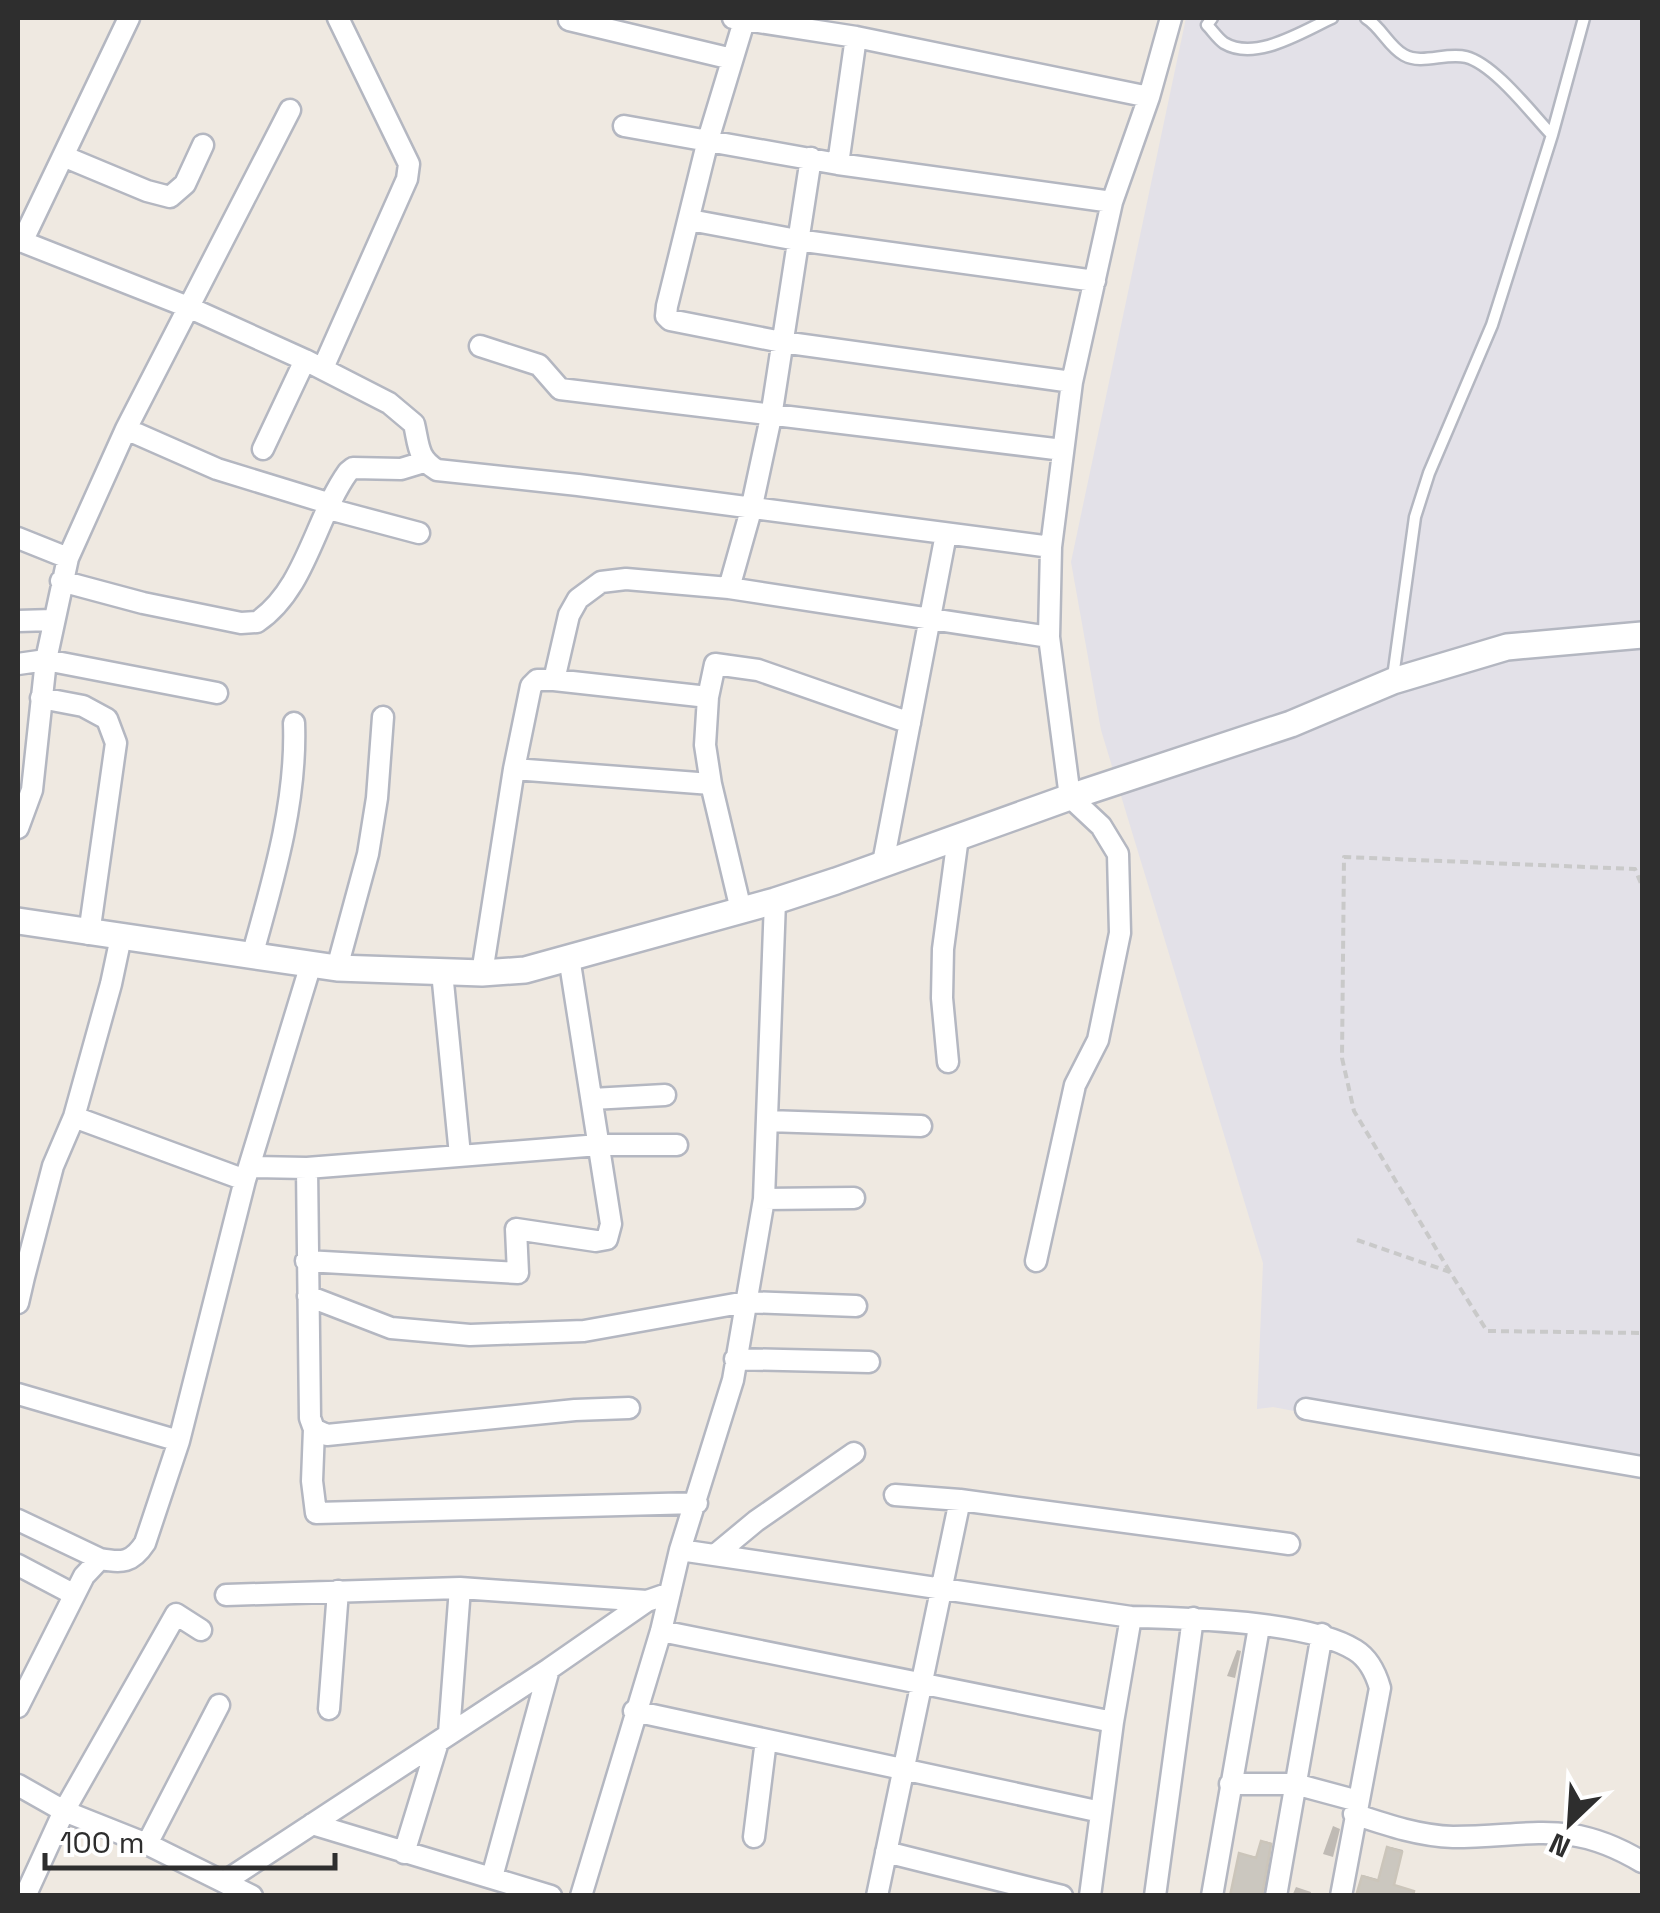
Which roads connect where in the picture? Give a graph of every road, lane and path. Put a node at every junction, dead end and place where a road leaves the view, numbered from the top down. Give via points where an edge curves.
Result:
1 (130, 18) edge
2 (338, 18) edge
3 (732, 18) edge
4 (744, 18) edge
5 (1172, 18) edge
6 (1212, 18) edge
7 (1332, 18) edge
8 (1366, 18) edge
9 (1584, 18) edge
10 (569, 20) edge
11 (856, 36) junction
12 (732, 59) junction
13 (1149, 97) junction
14 (290, 110) dead end
15 (624, 126) dead end
16 (1552, 135) junction
17 (708, 140) junction
18 (203, 145) dead end
19 (63, 156) junction
20 (811, 158) junction
21 (838, 164) junction
22 (1112, 202) junction
23 (690, 220) junction
24 (796, 240) junction
25 (20, 241) edge
26 (1095, 281) junction
27 (188, 306) junction
28 (782, 342) junction
29 (480, 346) dead end
30 (314, 364) junction
31 (1072, 382) junction
32 (771, 417) junction
33 (126, 429) junction
34 (263, 448) dead end
35 (1064, 450) junction
36 (424, 462) junction
37 (330, 507) junction
38 (751, 510) junction
39 (418, 533) dead end
40 (946, 534) junction
41 (18, 538) edge
42 (1051, 547) junction
43 (68, 558) junction
44 (62, 581) junction
45 (729, 588) junction
46 (930, 619) junction
47 (53, 620) junction
48 (18, 621) edge
49 (1642, 635) edge
50 (1048, 637) junction
51 (46, 660) junction
52 (18, 664) edge
53 (554, 680) junction
54 (1392, 680) junction
55 (217, 693) dead end
56 (708, 697) junction
57 (41, 698) junction
58 (383, 718) dead end
59 (910, 723) junction
60 (294, 724) dead end
61 (514, 769) junction
62 (711, 784) junction
63 (1070, 797) junction
64 (18, 828) edge
65 (958, 837) junction
66 (884, 863) junction
67 (1642, 886) edge
68 (775, 901) junction
69 (741, 910) junction
70 (18, 921) edge
71 (90, 934) junction
72 (121, 937) junction
73 (252, 956) junction
74 (570, 958) junction
75 (310, 964) junction
76 (337, 968) junction
77 (442, 972) junction
78 (482, 973) junction
79 (948, 1062) dead end
80 (665, 1095) dead end
81 (592, 1099) junction
82 (74, 1117) junction
83 (767, 1121) junction
84 (921, 1126) dead end
85 (678, 1144) dead end
86 (599, 1145) junction
87 (460, 1155) junction
88 (307, 1168) junction
89 (248, 1174) junction
90 (854, 1198) dead end
91 (764, 1199) junction
92 (1357, 1240) dead end
93 (306, 1261) junction
94 (1036, 1261) dead end
95 (1450, 1272) junction
96 (21, 1276) edge
97 (308, 1296) junction
98 (746, 1302) junction
99 (18, 1303) edge
100 (856, 1306) dead end
101 (1642, 1333) edge
102 (735, 1359) junction
103 (869, 1362) dead end
104 (18, 1394) edge
105 (629, 1408) dead end
106 (1306, 1409) dead end
107 (314, 1429) junction
108 (179, 1442) junction
109 (854, 1454) dead end
110 (1642, 1467) edge
111 (896, 1495) dead end
112 (960, 1500) junction
113 (697, 1503) junction
114 (18, 1520) edge
115 (1289, 1544) dead end
116 (680, 1550) junction
117 (715, 1555) junction
118 (100, 1559) junction
119 (18, 1565) edge
120 (460, 1588) junction
121 (943, 1589) junction
122 (338, 1591) junction
123 (670, 1593) junction
124 (74, 1594) junction
125 (226, 1595) dead end
126 (647, 1601) junction
127 (1131, 1617) junction
128 (1192, 1618) junction
129 (1260, 1627) junction
130 (201, 1630) dead end
131 (661, 1631) junction
132 (1322, 1634) junction
133 (549, 1669) junction
134 (920, 1683) junction
135 (23, 1684) edge
136 (219, 1705) dead end
137 (18, 1708) edge
138 (328, 1709) dead end
139 (634, 1711) junction
140 (1113, 1722) junction
141 (443, 1737) junction
142 (766, 1740) junction
143 (904, 1770) junction
144 (1230, 1784) junction
145 (1295, 1784) junction
146 (18, 1785) edge
147 (1356, 1807) junction
148 (64, 1811) junction
149 (1100, 1812) junction
150 (312, 1824) junction
151 (754, 1837) dead end
152 (148, 1844) junction
153 (886, 1852) junction
154 (404, 1853) junction
155 (1642, 1862) edge
156 (492, 1877) junction
157 (224, 1882) junction
158 (26, 1892) edge
159 (252, 1896) edge
160 (552, 1896) edge
161 (581, 1896) edge
162 (877, 1896) edge
163 (1062, 1896) edge
164 (1090, 1896) edge
165 (1155, 1896) edge
166 (1212, 1896) edge
167 (1276, 1896) edge
168 (1341, 1896) edge

1 - 19 street
2 - 30 street via 410,164
3 - 4 street
4 - 11 street
4 - 12 street
5 - 13 street
6 - 7 lane via 1207,25 1224,42 1246,50
8 - 16 lane via 1402,54 1418,60 1468,57
9 - 16 lane
10 - 12 street
11 - 13 street
11 - 21 street
12 - 17 street
13 - 22 street
14 - 27 street
15 - 17 street
16 - 54 lane via 1492,325 1415,517
17 - 20 street
17 - 23 street
18 - 19 street via 184,184 162,197
19 - 25 street
20 - 21 street
20 - 24 street
21 - 22 street
22 - 26 street
23 - 24 street
23 - 28 street via 666,316
24 - 26 street
24 - 28 street
25 - 27 street
26 - 31 street
27 - 30 street
27 - 33 street
28 - 31 street
28 - 32 street
29 - 32 street via 538,365 560,389
30 - 34 street
30 - 36 street via 389,403 414,424
31 - 35 street
32 - 35 street
32 - 38 street
33 - 37 street via 217,470
33 - 43 street
35 - 42 street
36 - 37 street via 401,469 353,468
36 - 38 street via 456,473
37 - 39 street
37 - 44 street via 297,573 256,622
38 - 40 street
38 - 45 street
40 - 42 street
40 - 46 street
41 - 43 street
42 - 50 street
43 - 44 street
44 - 47 street
45 - 46 street
45 - 53 street via 626,579 589,588 569,615
46 - 50 street
46 - 59 street
47 - 48 street
47 - 51 street
49 - 54 street via 1507,647
50 - 63 street
51 - 52 street
51 - 55 street
51 - 57 street
53 - 56 street
53 - 61 street via 531,686
54 - 63 street via 1292,724
56 - 59 street via 715,664 758,670
56 - 62 street
57 - 64 street via 32,790
57 - 71 street via 83,706 107,720 116,743
58 - 76 street via 368,854
59 - 66 street
60 - 73 street via 293,784
61 - 62 street
61 - 78 street
62 - 69 street
63 - 65 street
63 - 94 street via 1101,826 1118,854 1120,933 1098,1040 1076,1085
65 - 66 street
65 - 79 street via 943,948
66 - 68 street
67 - 95 path via 1635,869 1344,858 1342,1058 1354,1111
68 - 69 street
68 - 83 street
69 - 74 street
70 - 71 street
71 - 72 street
72 - 73 street
72 - 82 street
73 - 75 street
74 - 78 street
74 - 81 street
75 - 76 street
75 - 89 street
76 - 77 street
77 - 78 street
77 - 87 street
80 - 81 street
81 - 86 street
82 - 89 street
82 - 96 street
83 - 84 street
83 - 91 street
85 - 86 street
86 - 87 street
86 - 93 street via 611,1224 607,1238 596,1242 516,1229 518,1273
87 - 88 street
88 - 89 street
88 - 93 street
89 - 108 street
90 - 91 street
91 - 98 street
92 - 95 path
93 - 97 street
95 - 101 path via 1488,1331
96 - 99 street
97 - 98 street via 391,1328 470,1336 584,1331
97 - 107 street
98 - 100 street
98 - 102 street
102 - 103 street
102 - 113 street
104 - 108 street
105 - 107 street via 327,1435
106 - 110 street
107 - 113 street via 316,1513
108 - 118 street via 146,1544 121,1563
109 - 117 street
111 - 112 street
112 - 115 street
112 - 121 street
113 - 116 street
114 - 118 street
116 - 117 street
116 - 123 street
117 - 121 street
118 - 124 street
119 - 124 street
120 - 122 street
120 - 126 street
120 - 141 street
121 - 127 street
121 - 134 street
122 - 125 street
122 - 138 street
123 - 126 street
123 - 131 street
124 - 135 street
126 - 133 street
127 - 128 street
127 - 140 street
128 - 129 street
128 - 165 street
129 - 132 street
129 - 144 street
130 - 148 street via 176,1614
131 - 134 street
131 - 139 street
132 - 145 street
132 - 147 street via 1358,1652 1380,1688
133 - 141 street
133 - 156 street
134 - 140 street
134 - 143 street
135 - 137 street
136 - 152 street
139 - 142 street
139 - 161 street
140 - 149 street
141 - 150 street
141 - 154 street
142 - 143 street
142 - 151 street
143 - 149 street
143 - 153 street
144 - 145 street
144 - 166 street
145 - 147 street
145 - 167 street
146 - 148 street
147 - 155 street via 1402,1830 1450,1837 1553,1830 1611,1843
147 - 168 street
148 - 152 street
148 - 158 street
149 - 164 street
150 - 154 street
150 - 157 street
152 - 157 street
153 - 162 street
153 - 163 street
154 - 156 street
156 - 160 street
157 - 159 street

